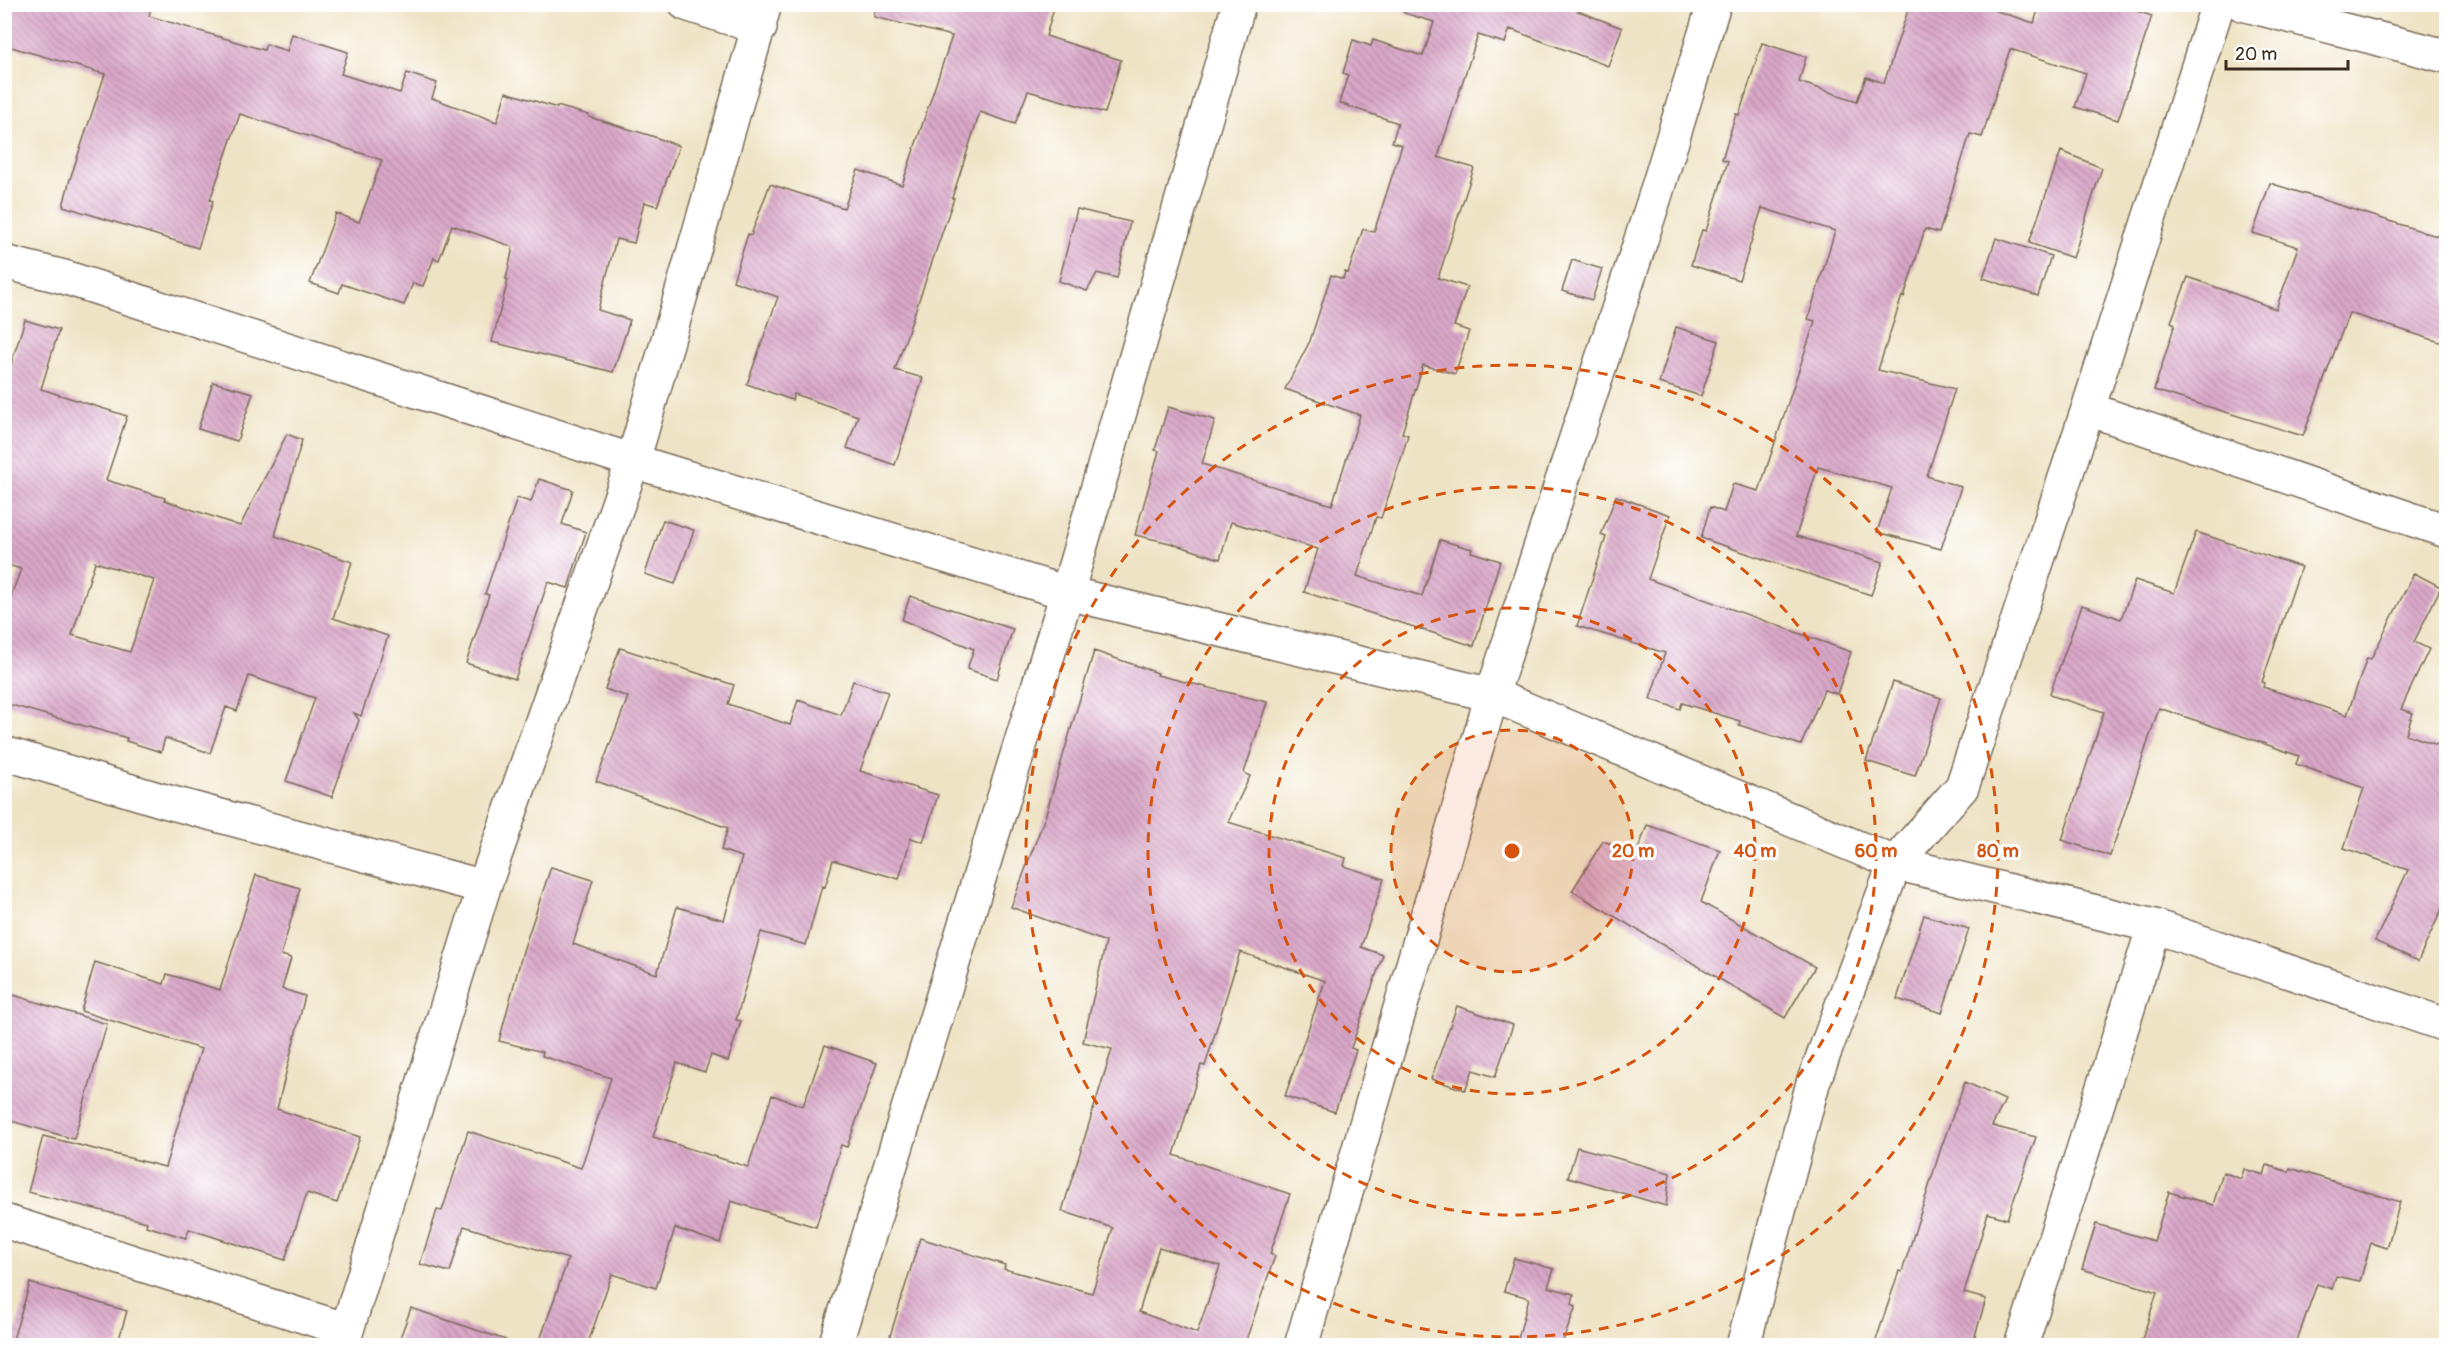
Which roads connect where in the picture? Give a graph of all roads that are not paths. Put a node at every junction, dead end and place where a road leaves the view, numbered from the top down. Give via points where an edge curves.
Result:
1 (686, 4) edge
2 (1239, 4) edge
3 (1714, 4) edge
4 (2218, 4) edge
5 (2242, 4) edge
6 (763, 16) edge
7 (2446, 56) edge
8 (4, 262) edge
9 (2088, 409) junction
10 (633, 462) junction
11 (2446, 531) edge
12 (1067, 593) junction
13 (1492, 695) junction
14 (4, 753) edge
15 (1895, 862) junction
16 (484, 887) junction
17 (2154, 926) junction
18 (2446, 1025) edge
19 (4, 1221) edge
20 (345, 1338) edge
21 (835, 1346) edge
22 (1301, 1346) edge
23 (1743, 1346) edge
24 (2021, 1346) edge

1 - 6 street
2 - 12 street
3 - 13 street
4 - 9 street
5 - 7 street
6 - 10 street
8 - 10 street via 64,277
9 - 11 street
9 - 15 street via 1962,787
10 - 12 street
10 - 16 street
12 - 13 street
12 - 21 street
13 - 15 street
13 - 22 street
14 - 16 street via 161,800
15 - 17 street
15 - 23 street via 1813,1083
16 - 20 street
17 - 18 street
17 - 24 street
19 - 20 street

